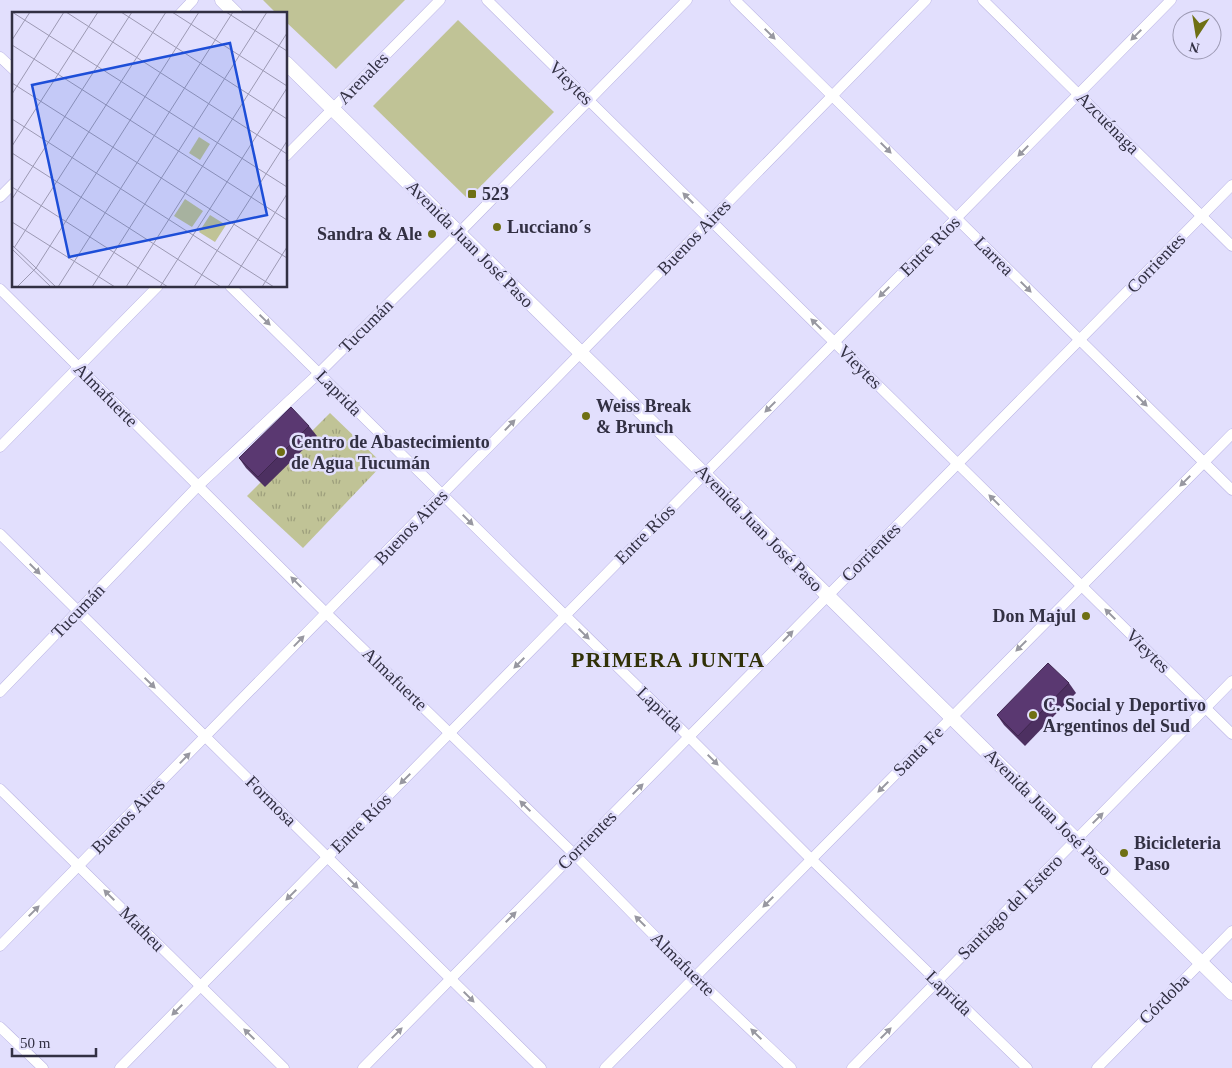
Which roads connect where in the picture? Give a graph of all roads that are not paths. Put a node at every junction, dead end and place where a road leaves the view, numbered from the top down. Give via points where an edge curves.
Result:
1 (193, 0) edge
2 (222, 0) edge
3 (440, 0) edge
4 (487, 0) edge
5 (687, 0) edge
6 (736, 0) edge
7 (926, 0) edge
8 (983, 0) edge
9 (1171, 0) edge
10 (182, 12) edge
11 (234, 12) edge
12 (0, 57) edge
13 (288, 65) edge
14 (12, 68) edge
15 (1078, 94) junction
16 (833, 96) junction
17 (588, 100) junction
18 (333, 109) junction
19 (288, 154) edge
20 (12, 185) edge
21 (1232, 185) edge
22 (0, 197) edge
23 (1202, 216) junction
24 (957, 218) junction
25 (711, 220) junction
26 (459, 233) junction
27 (1232, 246) edge
28 (156, 288) edge
29 (232, 288) edge
30 (0, 289) edge
31 (1080, 340) junction
32 (834, 342) junction
33 (581, 353) junction
34 (78, 368) junction
35 (319, 373) junction
36 (1232, 434) edge
37 (0, 447) edge
38 (1204, 463) junction
39 (958, 464) junction
40 (704, 474) junction
41 (198, 486) junction
42 (1232, 490) edge
43 (442, 495) junction
44 (0, 534) edge
45 (1081, 586) junction
46 (828, 596) junction
47 (77, 611) junction
48 (326, 613) junction
49 (565, 616) junction
50 (1232, 681) edge
51 (0, 692) edge
52 (1206, 708) junction
53 (951, 717) junction
54 (450, 733) junction
55 (1232, 734) edge
56 (205, 737) junction
57 (689, 737) junction
58 (0, 790) edge
59 (1076, 840) junction
60 (574, 854) junction
61 (328, 857) junction
62 (811, 859) junction
63 (79, 866) junction
64 (1232, 931) edge
65 (0, 946) edge
66 (1201, 962) junction
67 (695, 977) junction
68 (450, 979) junction
69 (936, 982) junction
70 (201, 986) junction
71 (1232, 993) edge
72 (0, 1027) edge
73 (43, 1068) edge
74 (120, 1068) edge
75 (284, 1068) edge
76 (363, 1068) edge
77 (540, 1068) edge
78 (605, 1068) edge
79 (791, 1068) edge
80 (852, 1068) edge
81 (1026, 1068) edge
82 (1097, 1068) edge

1 - 10 street
2 - 11 main road
3 - 18 street, Arenales
4 - 17 street, Vieytes
5 - 17 street, Tucumán
6 -> 16 street, Larrea
7 - 16 street, Buenos Aires
8 - 15 street, Azcuénaga
9 -> 15 street, Entre Ríos
12 - 14 street
13 - 18 main road, Avenida Juan José Paso
15 - 23 street, Azcuénaga
15 -> 24 street, Entre Ríos
16 -> 24 street, Larrea
16 - 25 street, Buenos Aires
25 -> 17 street, Vieytes
17 - 26 street, Tucumán
18 - 19 street, Arenales
18 - 26 main road, Avenida Juan José Paso
20 - 22 street
21 - 23 street, Corrientes
23 - 27 street, Azcuénaga
23 - 31 street, Corrientes
24 -> 31 street, Larrea
24 -> 32 street, Entre Ríos
32 -> 25 street, Vieytes
25 - 33 street, Buenos Aires
26 - 33 main road, Avenida Juan José Paso
26 - 35 street, Tucumán
28 - 34 street
29 -> 35 street, Laprida
30 - 34 street, Almafuerte
31 -> 38 street, Larrea
31 - 39 street, Corrientes
32 - 39 street, Vieytes
32 -> 40 street, Entre Ríos
33 - 40 main road, Avenida Juan José Paso
43 -> 33 street, Buenos Aires
34 - 37 street
34 - 41 street, Almafuerte
35 - 41 street, Tucumán
35 - 43 street, Laprida
36 - 38 street, Santa Fe
38 - 42 street, Larrea
38 -> 45 street, Santa Fe
45 -> 39 street, Vieytes
39 - 46 street, Corrientes
40 - 46 main road, Avenida Juan José Paso
40 - 49 street, Entre Ríos
41 - 47 street, Tucumán
48 -> 41 street, Almafuerte
43 - 48 street, Buenos Aires
43 -> 49 street, Laprida
44 -> 47 street, Formosa
52 -> 45 street, Vieytes
45 -> 53 street, Santa Fe
46 - 53 main road, Avenida Juan José Paso
57 -> 46 street, Corrientes
47 - 51 street, Tucumán
47 -> 56 street, Formosa
48 - 54 street, Almafuerte
56 -> 48 street, Buenos Aires
49 -> 54 street, Entre Ríos
49 -> 57 street, Laprida
50 - 52 street, Santiago del Estero
52 - 55 street, Vieytes
59 -> 52 street, Santiago del Estero
53 - 59 main road, Avenida Juan José Paso
53 -> 62 street, Santa Fe
60 -> 54 street, Almafuerte
54 -> 61 street, Entre Ríos
56 - 61 street, Formosa
63 -> 56 street, Buenos Aires
60 -> 57 street, Corrientes
57 -> 62 street, Laprida
58 - 63 street, Matheu
59 - 66 main road, Avenida Juan José Paso
59 - 69 street, Santiago del Estero
67 -> 60 street, Almafuerte
68 -> 60 street, Corrientes
61 -> 68 street, Formosa
61 -> 70 street, Entre Ríos
62 -> 67 street, Santa Fe
62 - 69 street, Laprida
65 -> 63 street, Buenos Aires
70 -> 63 street, Matheu
64 - 66 street, Córdoba
66 - 71 main road, Avenida Juan José Paso
66 - 82 street, Córdoba
67 - 78 street, Santa Fe
79 -> 67 street, Almafuerte
76 -> 68 street, Corrientes
68 -> 77 street, Formosa
80 -> 69 street, Santiago del Estero
69 - 81 street, Laprida
70 -> 74 street, Entre Ríos
75 -> 70 street, Matheu
72 - 73 street

